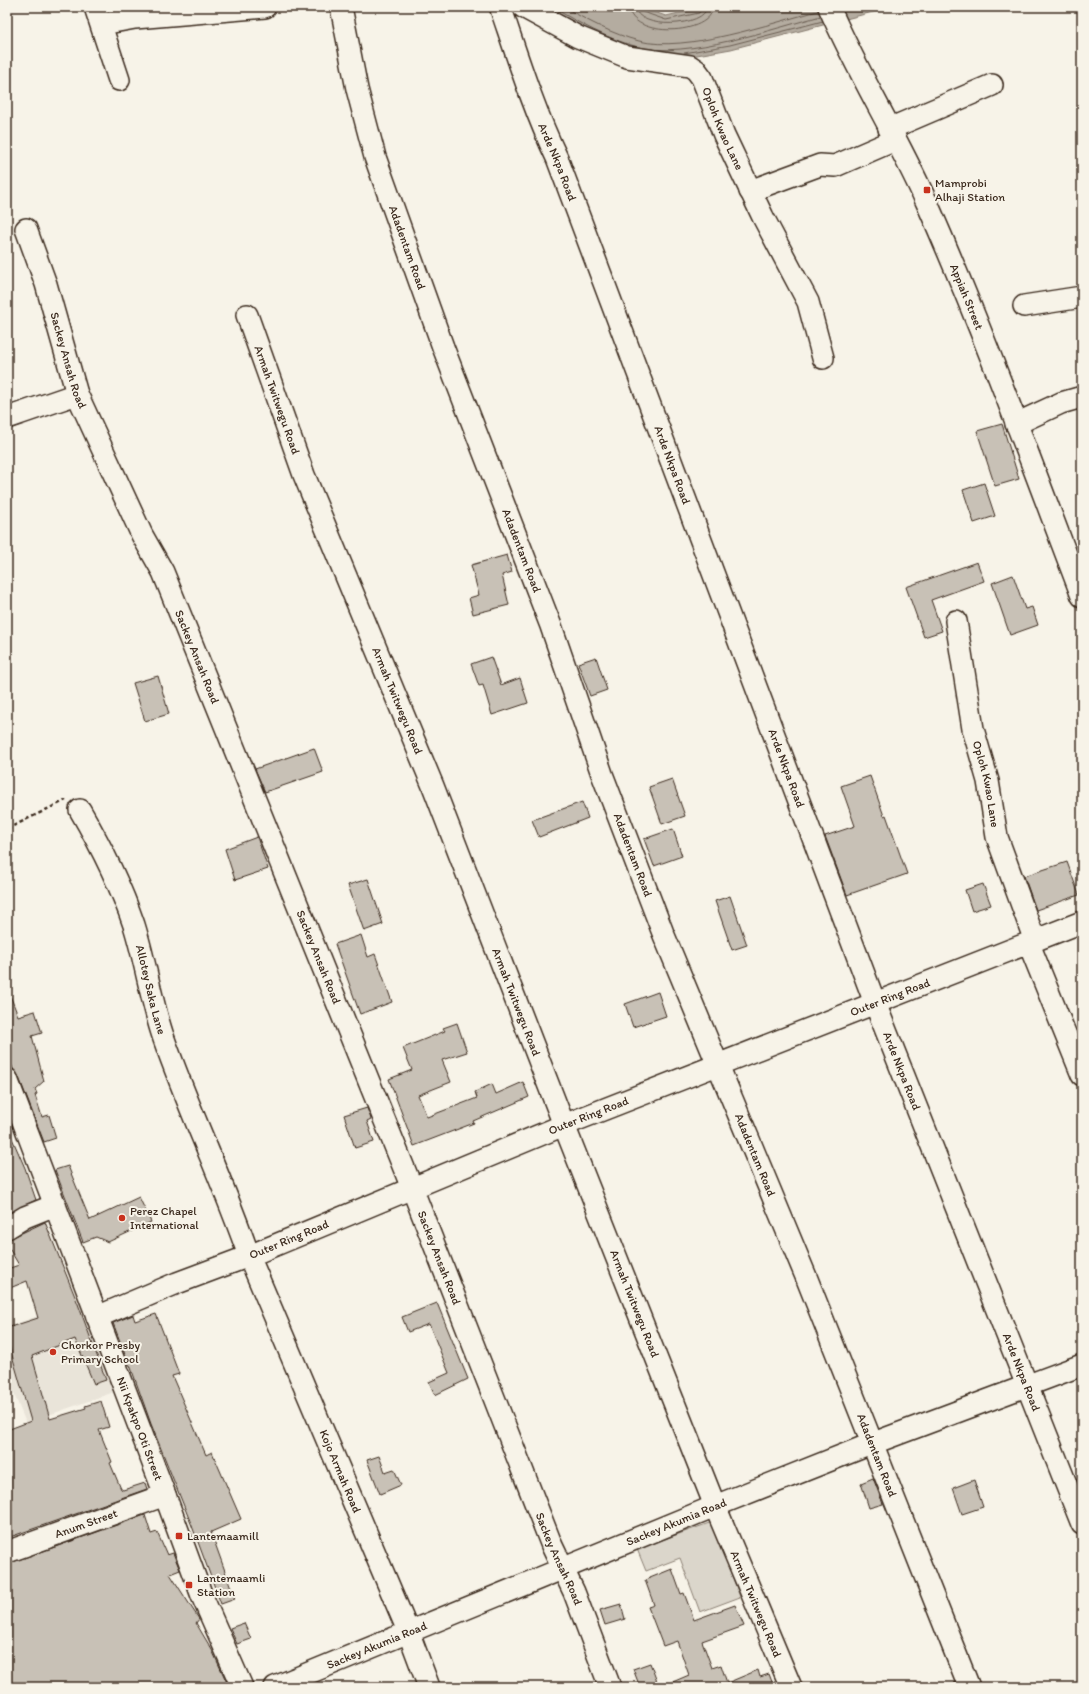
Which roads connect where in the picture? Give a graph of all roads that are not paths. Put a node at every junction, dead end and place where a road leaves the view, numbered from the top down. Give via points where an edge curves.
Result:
1 (265, 7) edge
2 (341, 7) edge
3 (522, 7) edge
4 (829, 7) edge
5 (502, 8) edge
6 (98, 16) edge
7 (119, 80) dead end
8 (992, 85) dead end
9 (892, 135) junction
10 (750, 191) junction
11 (26, 229) dead end
12 (1082, 297) edge
13 (1024, 306) dead end
14 (247, 315) dead end
15 (823, 358) dead end
16 (77, 394) junction
17 (1082, 397) edge
18 (7, 418) edge
19 (1016, 424) junction
20 (1082, 596) edge
21 (956, 621) dead end
22 (80, 810) road end
23 (1082, 922) edge
24 (1032, 942) junction
25 (874, 1002) junction
26 (719, 1065) junction
27 (1082, 1075) edge
28 (7, 1079) edge
29 (564, 1125) junction
30 (412, 1188) junction
31 (55, 1205) junction
32 (7, 1228) edge
33 (250, 1256) junction
34 (97, 1317) junction
35 (1082, 1365) edge
36 (1028, 1386) junction
37 (871, 1444) junction
38 (165, 1495) junction
39 (715, 1506) junction
40 (1082, 1524) edge
41 (7, 1552) edge
42 (564, 1567) junction
43 (408, 1631) junction
44 (242, 1687) edge
45 (275, 1687) edge
46 (429, 1687) edge
47 (610, 1687) edge
48 (791, 1687) edge
49 (969, 1687) edge

1 - 6 street via 135,18
2 - 26 street, Adadentam Road via 357,89 380,171 446,354 550,626 605,781 663,933
3 - 10 street, Oploh Kwao Lane via 578,37 627,57 690,66 696,70 702,78 724,135
4 - 9 street, Appiah Street
5 - 25 street, Arde Nkpa Road via 536,111 557,158
6 - 7 street
8 - 9 street
9 - 10 street via 835,166 820,165
9 - 19 street, Appiah Street via 926,203
10 - 15 street, Oploh Kwao Lane via 808,302
11 - 16 street, Sackey Ansah Road via 46,284
12 - 13 street
14 - 29 street, Armah Twitwegu Road via 304,475 433,786
16 - 18 street
16 - 30 street, Sackey Ansah Road via 138,528 163,572
17 - 19 street via 1061,403
19 - 20 street, Appiah Street
21 - 24 street, Oploh Kwao Lane via 973,729 988,781 997,837
22 - 33 street, Allotey Saka Lane via 118,880 134,927 158,1023
23 - 24 street, Outer Ring Road
24 - 25 street, Outer Ring Road
24 - 27 street, Oploh Kwao Lane
25 - 26 street, Outer Ring Road
25 - 36 street, Arde Nkpa Road
26 - 29 street, Outer Ring Road
26 - 37 street, Adadentam Road
28 - 31 street, Nii Kpakpo Oti Street
29 - 30 street, Outer Ring Road
29 - 39 street, Armah Twitwegu Road
30 - 33 street, Outer Ring Road
30 - 42 street, Sackey Ansah Road via 552,1546
31 - 32 street via 25,1217
31 - 34 street, Nii Kpakpo Oti Street
33 - 34 street, Outer Ring Road
33 - 43 street, Kojo Armah Road
34 - 38 street, Nii Kpakpo Oti Street
35 - 36 street, Sackey Akumia Road
36 - 37 street, Sackey Akumia Road
36 - 40 street, Arde Nkpa Road
37 - 39 street, Sackey Akumia Road
37 - 49 street, Adadentam Road
38 - 41 street, Anum Street
38 - 44 street, Nii Kpakpo Oti Street via 202,1596
39 - 42 street, Sackey Akumia Road
39 - 48 street, Armah Twitwegu Road
42 - 43 street, Sackey Akumia Road
42 - 47 street, Sackey Ansah Road
43 - 45 street, Sackey Akumia Road
43 - 46 street, Kojo Armah Road

